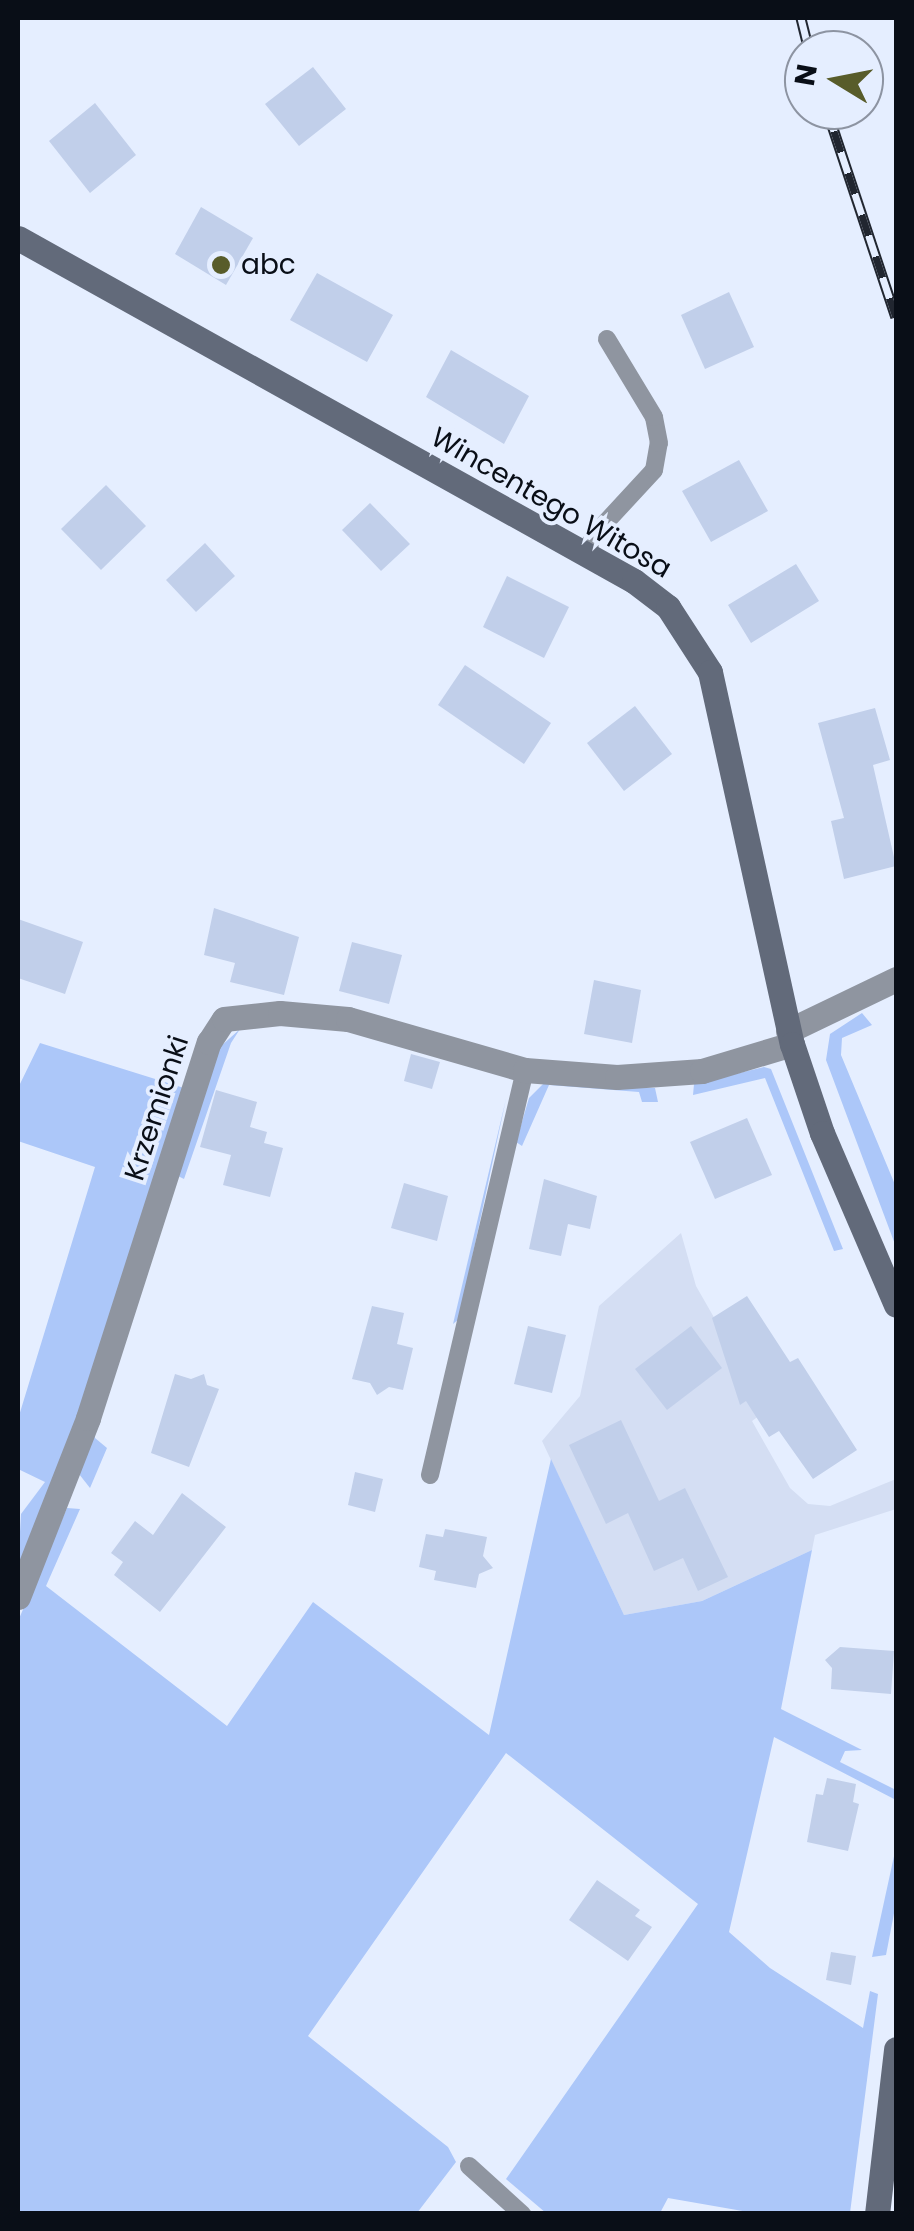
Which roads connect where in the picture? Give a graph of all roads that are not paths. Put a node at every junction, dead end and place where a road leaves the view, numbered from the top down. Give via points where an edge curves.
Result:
1 (18, 238) edge
2 (607, 339) dead end
3 (585, 553) junction
4 (896, 978) edge
5 (790, 1037) junction
6 (525, 1070) junction
7 (896, 1305) edge
8 (430, 1474) dead end
9 (18, 1597) edge
10 (896, 2049) edge
11 (893, 2101) edge
12 (469, 2166) dead end
13 (522, 2214) edge
14 (876, 2214) edge

1 - 3 street, Wincentego Witosa
2 - 3 lane via 654,417 659,443 654,470 594,534
3 - 5 street, Wincentego Witosa via 668,607 710,672
4 - 5 street, Krzemionki
5 - 6 street, Krzemionki via 665,1077
5 - 7 street, Wincentego Witosa via 822,1134
6 - 8 lane
6 - 9 street, Krzemionki via 348,1019 280,1013 224,1019 210,1042 88,1418
10 - 11 street
11 - 14 street
12 - 13 lane

